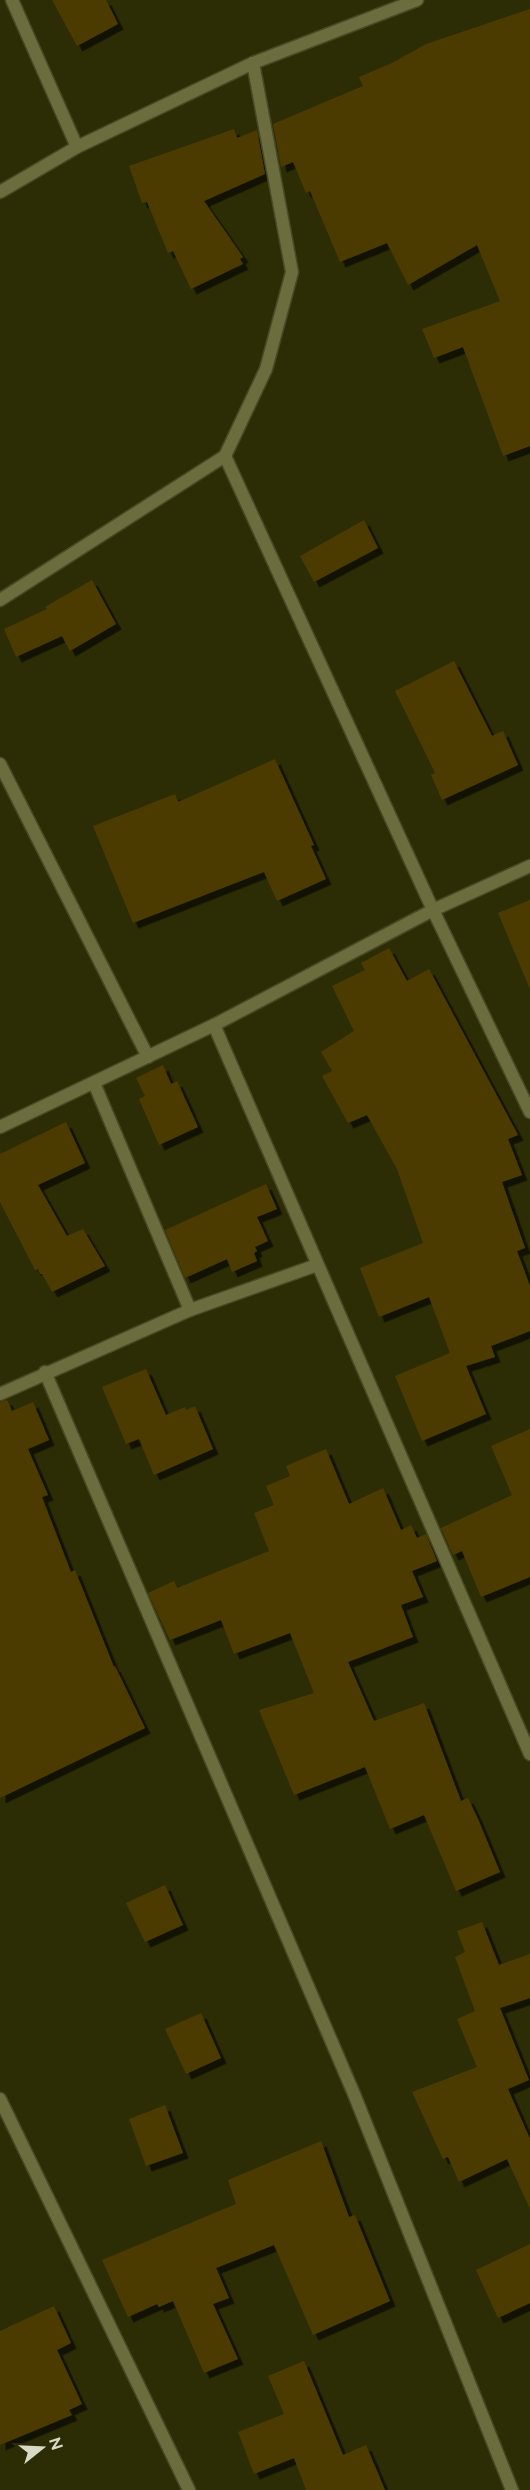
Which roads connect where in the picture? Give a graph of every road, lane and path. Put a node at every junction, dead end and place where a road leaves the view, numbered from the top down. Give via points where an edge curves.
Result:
1 (12, 0) edge
2 (417, 0) edge
3 (253, 63) junction
4 (77, 147) junction
5 (0, 192) edge
6 (225, 456) junction
7 (0, 600) edge
8 (0, 764) edge
9 (530, 866) edge
10 (433, 910) junction
11 (214, 1025) junction
12 (148, 1057) junction
13 (94, 1083) junction
14 (530, 1112) edge
15 (0, 1127) edge
16 (317, 1265) junction
17 (190, 1310) junction
18 (45, 1372) junction
19 (0, 1394) edge
20 (530, 1754) edge
21 (0, 2099) edge
22 (189, 2490) edge
23 (512, 2490) edge

1 - 4 street
2 - 3 street
3 - 4 street
3 - 6 street via 292,272 266,369
4 - 5 street
6 - 7 street
6 - 10 street
8 - 12 street
9 - 10 street
10 - 11 street
10 - 14 street
11 - 12 street
11 - 16 street
12 - 13 street
13 - 15 street
13 - 17 street
16 - 17 street
16 - 20 street
17 - 18 street
18 - 19 street
18 - 23 street via 359,2104
21 - 22 street

